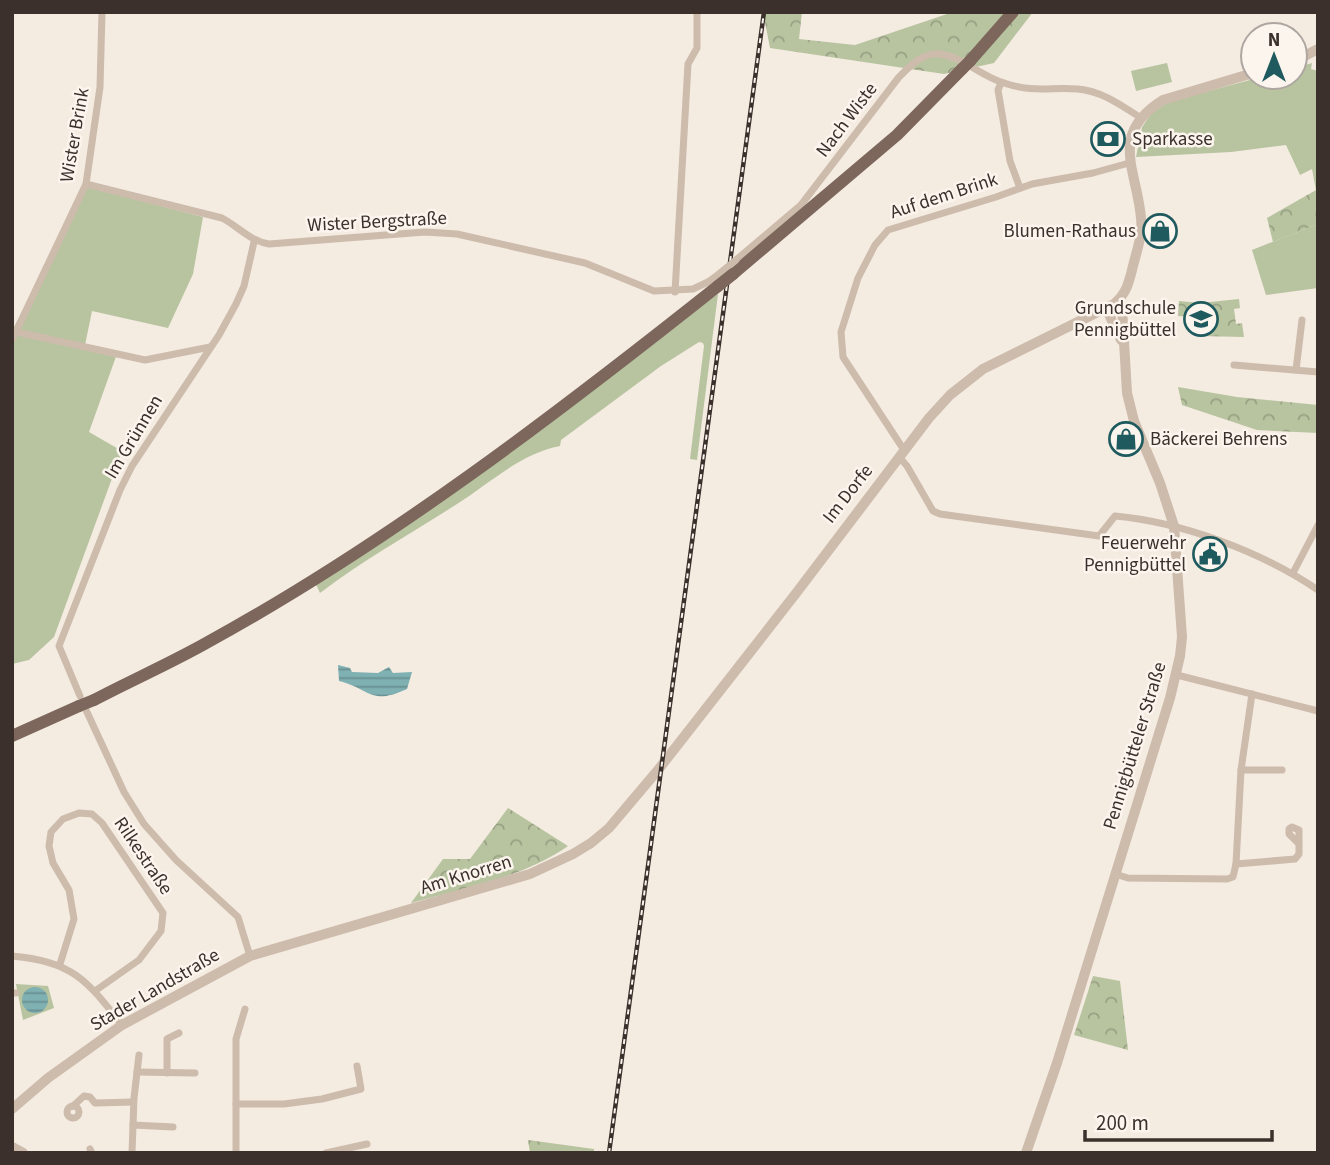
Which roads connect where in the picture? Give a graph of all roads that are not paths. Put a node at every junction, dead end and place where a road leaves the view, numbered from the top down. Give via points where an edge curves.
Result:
1 (102, 12) edge
2 (697, 12) edge
3 (1013, 12) edge
4 (1239, 77) edge
5 (1001, 83) junction
6 (1141, 118) junction
7 (1129, 163) junction
8 (86, 184) junction
9 (1020, 188) junction
10 (254, 242) junction
11 (719, 280) junction
12 (675, 292) junction
13 (1119, 300) junction
14 (1107, 308) junction
15 (1302, 320) dead end
16 (15, 332) edge
17 (12, 340) edge
18 (1123, 343) junction
19 (210, 348) junction
20 (1234, 365) dead end
21 (1296, 370) junction
22 (1318, 372) edge
23 (901, 454) junction
24 (1318, 525) edge
25 (1174, 526) junction
26 (1293, 573) junction
27 (1318, 590) edge
28 (1177, 675) junction
29 (1252, 694) junction
30 (85, 703) junction
31 (1318, 711) edge
32 (12, 736) edge
33 (657, 770) joint
34 (1241, 770) junction
35 (1282, 770) dead end
36 (1299, 844) dead end
37 (1236, 864) junction
38 (1115, 874) junction
39 (12, 956) edge
40 (250, 956) junction
41 (60, 964) junction
42 (95, 991) junction
43 (246, 1009) dead end
44 (122, 1025) junction
45 (179, 1032) dead end
46 (139, 1055) dead end
47 (357, 1066) dead end
48 (137, 1072) junction
49 (167, 1073) junction
50 (195, 1073) dead end
51 (133, 1102) junction
52 (236, 1104) junction
53 (73, 1106) dead end
54 (12, 1109) edge
55 (133, 1125) junction
56 (173, 1127) dead end
57 (367, 1144) dead end
58 (12, 1147) edge
59 (23, 1153) edge
60 (132, 1153) edge
61 (236, 1153) edge
62 (326, 1153) edge
63 (1026, 1153) edge

1 - 8 street, Wister Brink via 100,87
2 - 12 street via 697,48 688,64
3 - 11 main road, bridge via 897,135 733,274
4 - 6 street via 1163,100
5 - 6 street, Nach Wiste via 1030,90 1098,93
5 - 9 street via 998,90 1010,161
5 - 11 street, Nach Wiste, bridge via 940,54 912,64 801,205
6 - 7 street
7 - 9 street, Auf dem Brink
7 - 13 street via 1142,229 1127,290
8 - 10 street via 222,218
8 - 16 street, Wister Brink
9 - 23 street, Auf dem Brink via 888,230 858,278 842,332 843,357
10 - 12 street, Wister Bergstraße via 457,234 585,263 654,291
10 - 19 street, Im Grünnen via 244,286
11 - 12 street, Nach Wiste
11 - 30 main road via 622,362 339,563 208,642
13 - 14 street, Im Dorfe
13 - 18 street, Pennigbütteler Straße
14 - 18 street, Pennigbütteler Straße
14 - 23 street, Im Dorfe via 969,379 943,402
15 - 21 street
16 - 17 street, Wister Brink
16 - 19 street via 145,360
18 - 25 street, Pennigbütteler Straße via 1134,421
19 - 30 street, Im Grünnen via 132,466 59,646
20 - 21 street
21 - 22 street
23 - 25 street, Auf dem Brink via 933,511 940,514 1099,536 1115,516
23 - 33 street, Im Dorfe
24 - 26 street
25 - 26 street
25 - 28 street, Pennigbütteler Straße via 1182,637
26 - 27 street
28 - 29 street
28 - 38 street, Pennigbütteler Straße
29 - 31 street
29 - 34 street
30 - 32 main road
30 - 40 street, Im Grünnen via 124,792 144,824 238,917
33 - 40 street, Am Knorren via 609,828 553,865
34 - 35 street
34 - 37 street
36 - 37 street via 1295,859
37 - 38 street via 1233,877 1227,879
38 - 63 street, Pennigbütteler Straße
39 - 41 street
40 - 44 street, Stader Landstraße
41 - 42 street
41 - 42 street, Rilkestraße via 74,919 69,890 53,863 51,832 63,819 83,812 102,823 163,913 161,931 139,960
42 - 44 street
43 - 52 street via 236,1039
44 - 54 street, Stader Landstraße
45 - 49 street via 167,1039
46 - 48 street
47 - 52 street via 361,1089 284,1104
48 - 49 street
48 - 51 street
49 - 50 street
51 - 53 street via 95,1102 84,1096
51 - 55 street
52 - 61 street
55 - 56 street
55 - 60 street
57 - 62 street
58 - 59 street

